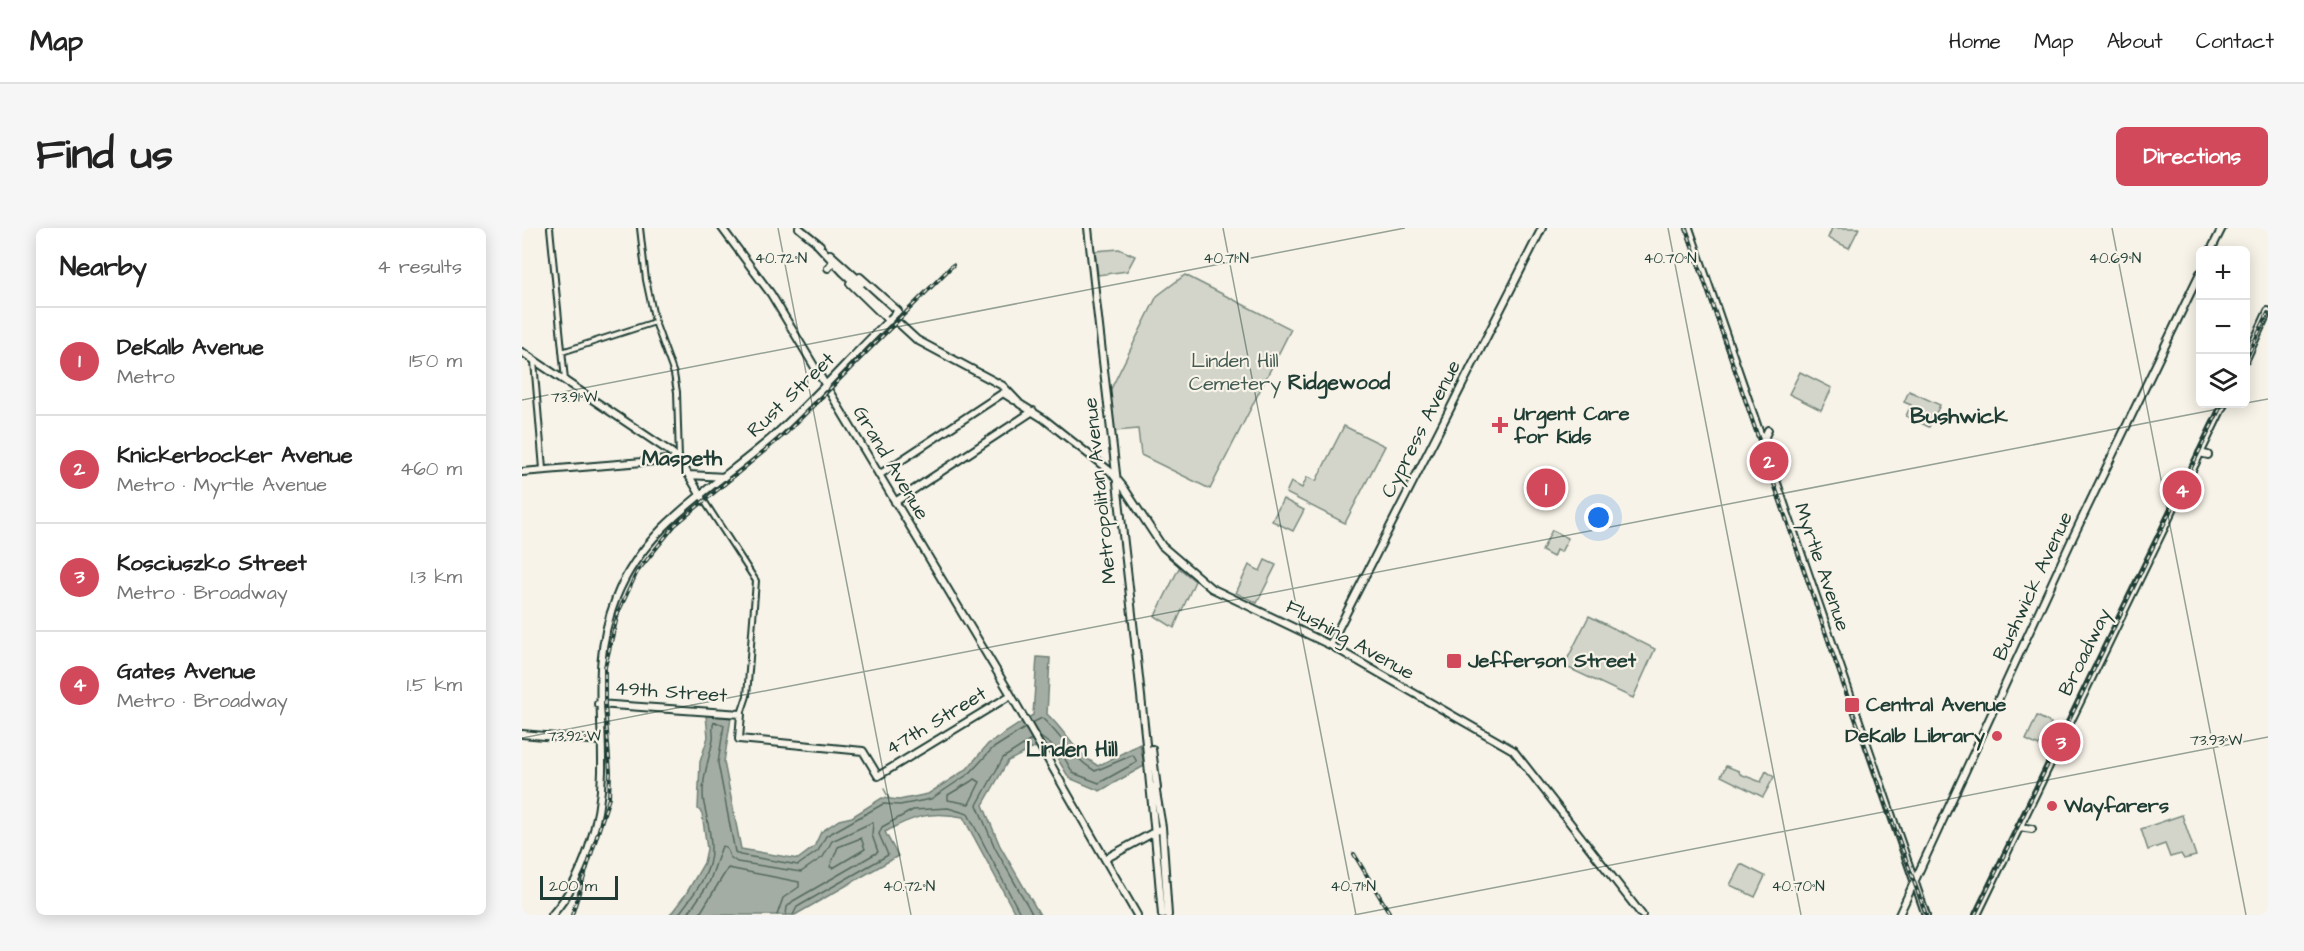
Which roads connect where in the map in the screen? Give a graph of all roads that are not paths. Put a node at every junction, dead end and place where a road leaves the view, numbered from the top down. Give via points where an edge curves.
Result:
1 (550, 228) edge
2 (640, 228) edge
3 (722, 228) edge
4 (799, 228) edge
5 (1088, 228) edge
6 (1542, 228) edge
7 (1689, 228) edge
8 (2222, 228) edge
9 (2213, 246) edge
10 (739, 251) junction
11 (733, 256) dead end
12 (837, 263) junction
13 (828, 268) dead end
14 (770, 279) dead end
15 (2196, 281) edge
16 (763, 284) junction
17 (2268, 311) edge
18 (890, 320) junction
19 (655, 322) junction
20 (522, 352) edge
21 (562, 352) junction
22 (2248, 354) edge
23 (534, 360) junction
24 (565, 381) junction
25 (825, 386) junction
26 (1020, 404) junction
27 (2222, 408) edge
28 (1031, 409) junction
29 (1768, 430) dead end
30 (1762, 442) junction
31 (2204, 444) junction
32 (2200, 453) junction
33 (679, 459) junction
34 (665, 461) junction
35 (543, 469) junction
36 (522, 472) edge
37 (731, 472) junction
38 (689, 475) junction
39 (879, 475) junction
40 (710, 476) junction
41 (725, 477) junction
42 (1116, 477) junction
43 (701, 496) junction
44 (895, 502) junction
45 (1330, 645) junction
46 (1011, 695) junction
47 (598, 704) junction
48 (741, 714) junction
49 (522, 734) edge
50 (601, 741) junction
51 (1149, 749) junction
52 (2019, 827) junction
53 (1160, 829) junction
54 (2032, 829) dead end
55 (1105, 859) junction
56 (1914, 883) junction
57 (1163, 913) edge
58 (552, 915) edge
59 (1137, 915) edge
60 (1168, 915) edge
61 (1642, 915) edge
62 (1899, 915) edge
63 (1926, 915) edge
64 (1977, 915) edge

1 - 21 street
2 - 19 street
3 - 10 main road, Grand Avenue
4 - 12 main road, Flushing Avenue
5 - 42 main road, Metropolitan Avenue
6 - 45 main road, Cypress Avenue
7 - 30 main road, Myrtle Avenue
8 - 9 main road
10 - 11 main road
10 - 16 main road, Grand Avenue
12 - 13 main road
12 - 18 main road via 843,276
12 - 18 main road, Rust Street, bridge via 858,274 897,312
12 - 26 main road, Flushing Avenue via 917,340 1003,386
12 - 28 main road, Flushing Avenue via 916,335 1007,385
14 - 16 main road
15 - 56 main road, Bushwick Avenue
16 - 25 main road, Grand Avenue
17 - 22 main road
18 - 25 main road, Rust Street
19 - 21 street
19 - 33 street via 674,374
20 - 23 main road
21 - 24 street
23 - 24 main road
23 - 35 street
24 - 33 main road
25 - 37 main road, Rust Street
25 - 39 main road, Grand Avenue
26 - 28 main road, Flushing Avenue
26 - 39 main road via 1003,393
27 - 31 main road, Broadway
28 - 42 main road, Flushing Avenue
28 - 44 main road
29 - 30 main road
30 - 56 main road, Myrtle Avenue
31 - 32 main road, Broadway
31 - 32 main road via 2210,452
32 - 52 main road, Broadway
33 - 34 main road
33 - 38 main road
34 - 35 main road
34 - 38 main road
35 - 36 main road
37 - 40 main road
37 - 41 main road, Rust Street
38 - 40 main road
38 - 43 main road
39 - 44 main road, Grand Avenue
40 - 41 main road
41 - 43 main road, Rust Street
42 - 45 main road, Flushing Avenue via 1162,546 1202,581
42 - 51 main road, Metropolitan Avenue
43 - 47 main road, Rust Street via 667,522 625,577 609,615 599,668
43 - 48 street via 756,581 747,696
44 - 46 main road, Grand Avenue
45 - 61 main road, Flushing Avenue via 1513,750
46 - 48 main road, 47th Street via 878,776 862,751 739,739
46 - 55 main road, Grand Avenue
47 - 48 main road, 49th Street
47 - 50 main road, Rust Street
49 - 50 main road
50 - 58 main road, Rust Street via 601,782 593,829 573,887
51 - 53 main road, Metropolitan Avenue
51 - 53 main road, Metropolitan Avenue
52 - 54 main road
52 - 64 main road, Broadway
53 - 55 main road
53 - 57 main road, Metropolitan Avenue
53 - 60 main road, Metropolitan Avenue
55 - 59 main road, Grand Avenue
56 - 62 main road, Bushwick Avenue
56 - 63 main road, Myrtle Avenue

